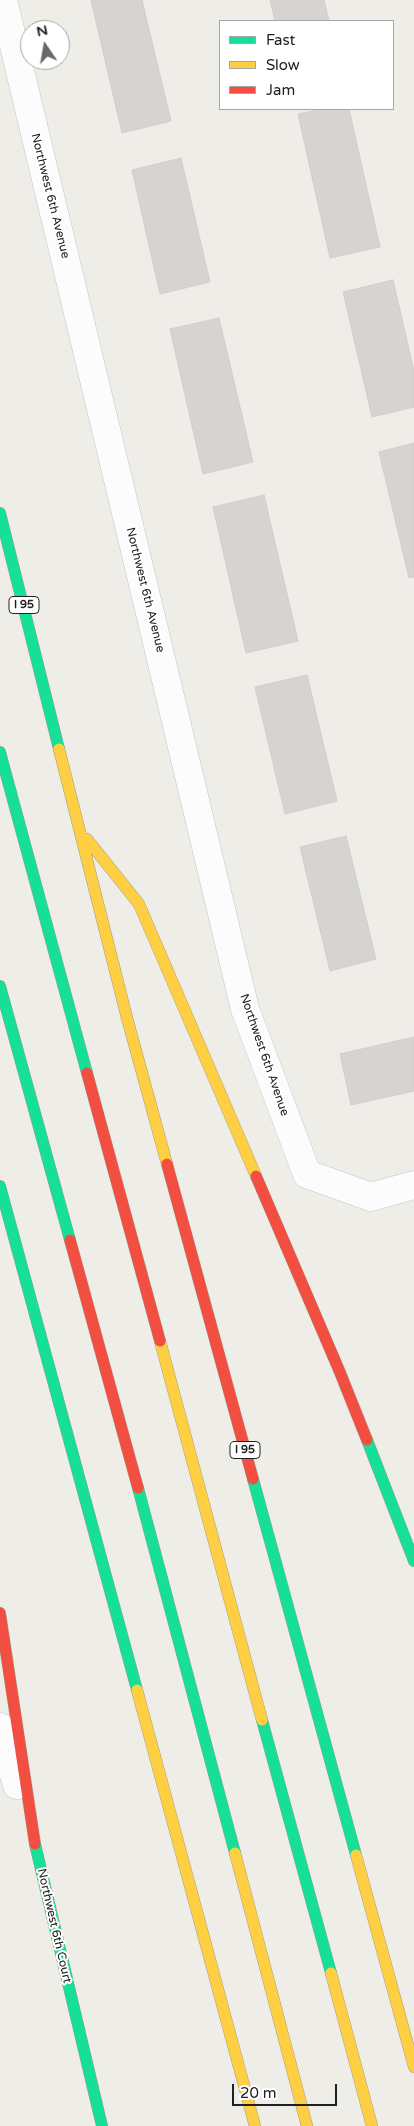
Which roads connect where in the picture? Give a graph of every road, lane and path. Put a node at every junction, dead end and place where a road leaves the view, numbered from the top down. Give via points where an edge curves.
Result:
1 (3, 0) edge
2 (0, 513) edge
3 (0, 752) edge
4 (80, 831) junction
5 (0, 986) edge
6 (414, 1185) edge
7 (0, 1186) edge
8 (414, 1561) edge
9 (0, 1613) edge
10 (0, 1727) edge
11 (35, 1844) junction
12 (414, 2067) edge
13 (102, 2126) edge
14 (255, 2126) edge
15 (307, 2126) edge
16 (372, 2126) edge

1 - 6 street, Northwest 6th Avenue via 245,1009 307,1174 371,1197
2 - 4 main road, I 95
3 - 16 main road
4 - 8 main road via 139,904 343,1379
4 - 12 main road, I 95 via 127,1018
5 - 15 main road
7 - 14 main road
9 - 11 main road
10 - 11 street, Northwest 6th Court
11 - 13 main road, Northwest 6th Court

